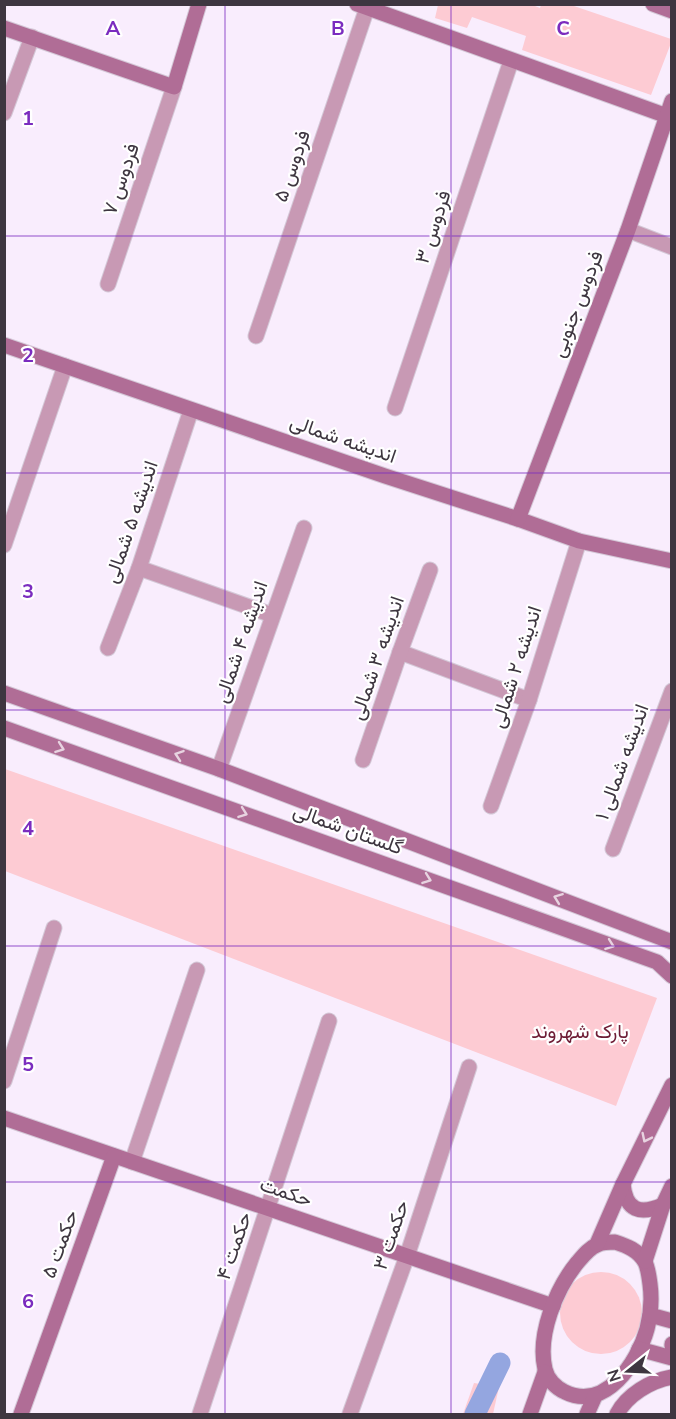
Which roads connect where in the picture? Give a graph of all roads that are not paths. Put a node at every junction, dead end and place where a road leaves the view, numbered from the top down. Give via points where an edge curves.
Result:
1 (199, 4) edge
2 (653, 4) edge
3 (362, 6) edge
4 (672, 11) edge
5 (4, 28) edge
6 (32, 37) junction
7 (511, 61) junction
8 (174, 87) junction
9 (669, 109) edge
10 (4, 113) edge
11 (628, 230) junction
12 (672, 247) edge
13 (108, 284) dead end
14 (256, 336) dead end
15 (4, 345) edge
16 (65, 366) junction
17 (395, 408) dead end
18 (191, 410) junction
19 (518, 519) junction
20 (304, 528) dead end
21 (579, 541) junction
22 (4, 545) edge
23 (672, 561) edge
24 (139, 568) junction
25 (430, 570) dead end
26 (272, 615) junction
27 (108, 648) dead end
28 (400, 652) junction
29 (672, 691) edge
30 (4, 693) edge
31 (529, 700) junction
32 (4, 728) edge
33 (363, 759) dead end
34 (219, 769) junction
35 (491, 806) dead end
36 (613, 849) dead end
37 (54, 928) dead end
38 (672, 942) edge
39 (197, 970) dead end
40 (672, 976) edge
41 (329, 1021) dead end
42 (469, 1067) dead end
43 (4, 1081) edge
44 (672, 1085) edge
45 (4, 1118) edge
46 (114, 1156) junction
47 (132, 1162) junction
48 (623, 1184) junction
49 (672, 1186) edge
50 (663, 1204) junction
51 (269, 1209) junction
52 (597, 1244) junction
53 (407, 1256) junction
54 (645, 1261) junction
55 (553, 1306) junction
56 (650, 1316) junction
57 (672, 1321) edge
58 (639, 1349) junction
59 (672, 1358) edge
60 (545, 1372) junction
61 (672, 1377) edge
62 (595, 1396) junction
63 (21, 1414) edge
64 (200, 1414) edge
65 (350, 1414) edge
66 (530, 1414) edge
67 (587, 1414) edge
68 (617, 1414) edge

1 - 8 street
2 - 4 street
3 - 7 street
3 - 14 street, فردوس ۵
5 - 6 street
6 - 8 street
6 - 10 street
7 - 9 street
7 - 17 street, فردوس ۳
8 - 13 street, فردوس ۷
9 - 11 street, فردوس جنوبی
11 - 12 street
11 - 19 street, فردوس جنوبی
15 - 16 street, اندیشه شمالی
16 - 18 street, اندیشه شمالی
16 - 22 street
18 - 19 street, اندیشه شمالی
18 - 24 street, اندیشه ۵ شمالی
19 - 21 street, اندیشه شمالی
20 - 26 street, اندیشه ۴ شمالی
21 - 23 street, اندیشه شمالی
21 - 31 street, اندیشه ۲ شمالی
24 - 26 street
24 - 27 street, اندیشه ۵ شمالی
25 - 28 street, اندیشه ۳ شمالی
26 - 34 street, اندیشه ۴ شمالی
28 - 31 street
28 - 33 street, اندیشه ۳ شمالی
29 - 36 street, اندیشه شمالی ۱
34 -> 30 street, گلستان شمالی
31 - 35 street, اندیشه ۲ شمالی
32 -> 40 street, گلستان شمالی via 657,962
38 -> 34 street, گلستان شمالی
37 - 43 street
39 - 47 street
41 - 51 street, حکمت ۴
42 - 53 street, حکمت ۳
44 -> 48 street
45 - 46 street, حکمت
46 - 47 street, حکمت
46 - 63 street, حکمت ۵
47 - 51 street, حکمت
48 - 50 street via 629,1205 640,1211
48 - 52 street
49 - 50 street
50 - 54 street
51 - 53 street, حکمت
51 - 64 street, حکمت ۴
52 - 54 street via 615,1242 632,1248
52 - 55 street via 571,1270
53 - 55 street, حکمت
53 - 65 street, حکمت ۳
54 - 56 street
55 - 60 street via 543,1355
56 - 57 street
56 - 58 street
58 - 59 street
58 - 62 street via 622,1375
60 - 62 street via 557,1389 575,1397
60 - 66 street
61 - 68 street via 658,1379 634,1394
62 - 67 street

